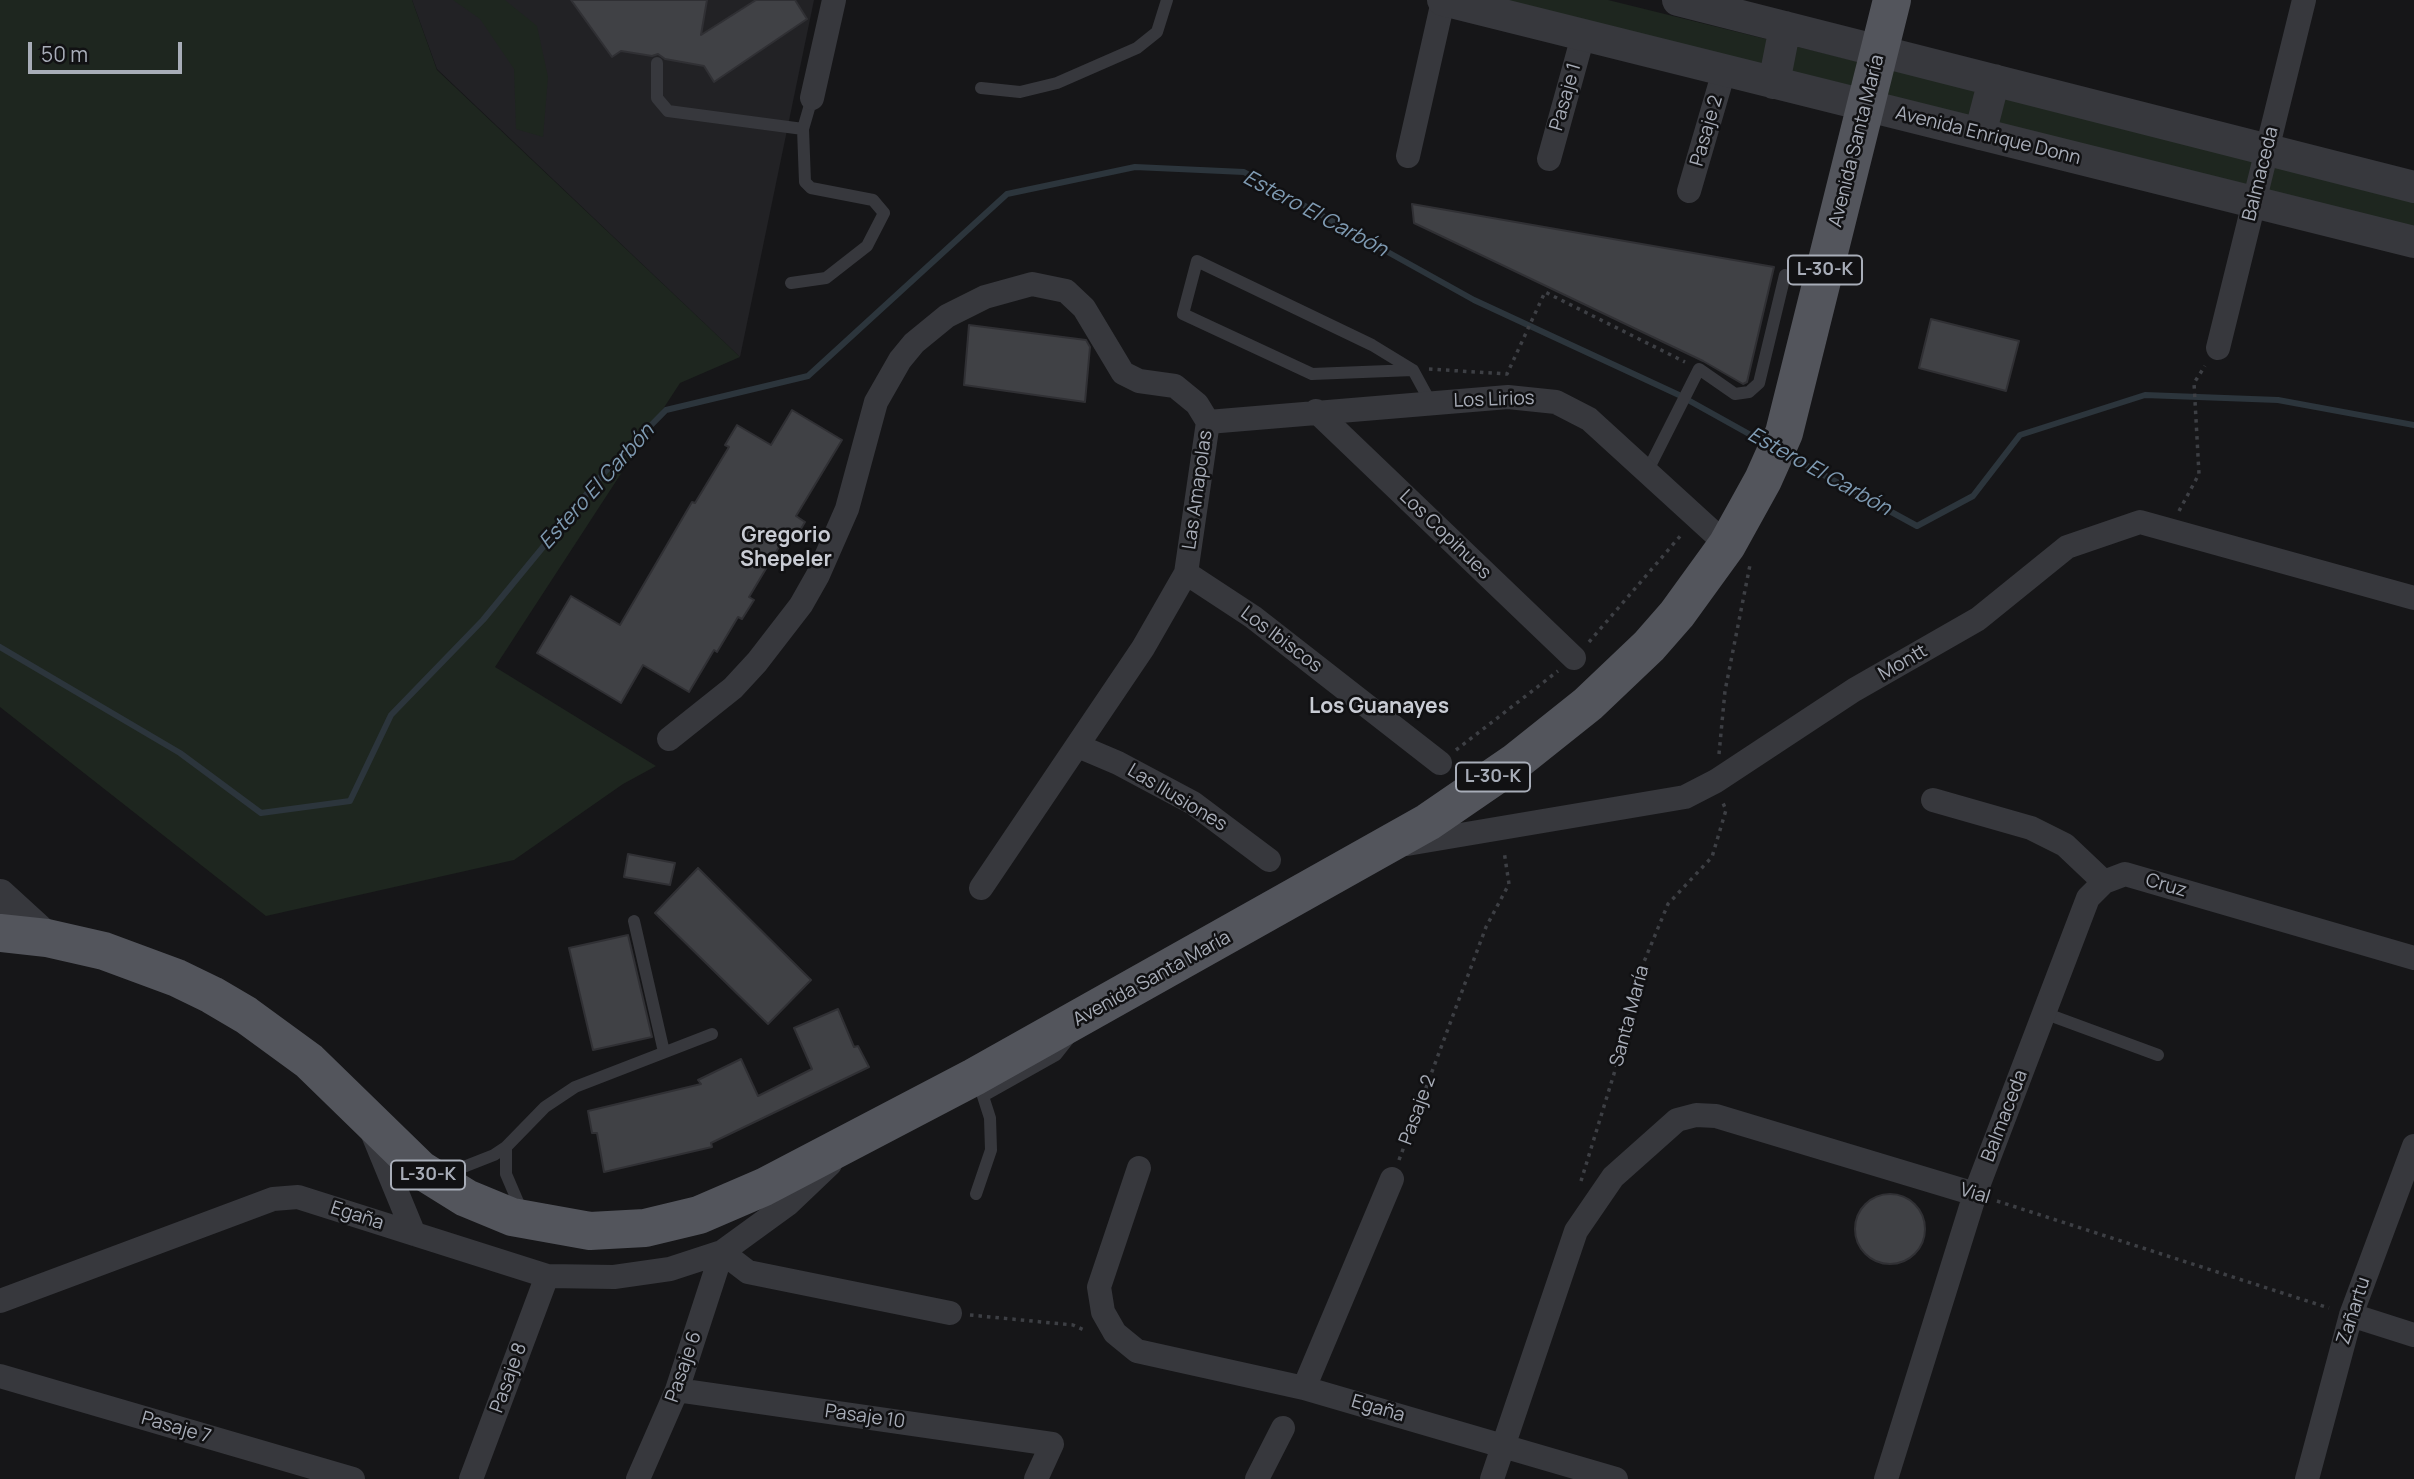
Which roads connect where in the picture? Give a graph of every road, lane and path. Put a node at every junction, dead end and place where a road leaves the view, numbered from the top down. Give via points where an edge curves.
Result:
1 (835, 0) edge
2 (1167, 0) edge
3 (1442, 0) edge
4 (1678, 0) edge
5 (1892, 0) edge
6 (2304, 0) edge
7 (1785, 27) junction
8 (1583, 36) junction
9 (1879, 51) junction
10 (657, 63) dead end
11 (1724, 71) junction
12 (1994, 80) junction
13 (1774, 83) junction
14 (981, 88) dead end
15 (812, 98) joint
16 (1866, 106) junction
17 (803, 129) junction
18 (1980, 134) junction
19 (2267, 150) junction
20 (1408, 156) dead end
21 (1549, 159) dead end
22 (2414, 187) edge
23 (1689, 191) dead end
24 (2254, 202) junction
25 (2414, 242) edge
26 (1785, 275) dead end
27 (791, 283) dead end
28 (2218, 348) dead end
29 (1699, 369) junction
30 (1413, 370) junction
31 (2194, 383) dead end
32 (1431, 403) junction
33 (1316, 411) junction
34 (1208, 422) junction
35 (1648, 470) junction
36 (2170, 528) junction
37 (1727, 545) junction
38 (1185, 573) junction
39 (2414, 598) edge
40 (1574, 659) dead end
41 (669, 739) dead end
42 (1078, 746) junction
43 (1440, 763) dead end
44 (1716, 781) junction
45 (1933, 800) dead end
46 (1500, 828) junction
47 (1383, 848) junction
48 (1269, 860) dead end
49 (2104, 882) junction
50 (981, 888) dead end
51 (0, 895) edge
52 (634, 921) dead end
53 (0, 933) edge
54 (47, 938) junction
55 (2414, 958) edge
56 (2044, 1013) junction
57 (712, 1034) dead end
58 (664, 1052) junction
59 (2158, 1055) dead end
60 (979, 1087) junction
61 (365, 1115) junction
62 (856, 1139) junction
63 (2414, 1146) edge
64 (506, 1147) junction
65 (1139, 1168) dead end
66 (421, 1170) junction
67 (1392, 1179) joint
68 (976, 1194) dead end
69 (1975, 1194) junction
70 (534, 1223) junction
71 (1576, 1231) junction
72 (414, 1234) junction
73 (722, 1252) junction
74 (547, 1276) junction
75 (0, 1301) edge
76 (950, 1313) joint
77 (2351, 1315) junction
78 (1098, 1335) dead end
79 (2414, 1335) edge
80 (0, 1376) edge
81 (1304, 1388) junction
82 (677, 1390) junction
83 (1283, 1428) dead end
84 (1504, 1445) junction
85 (353, 1479) edge
86 (471, 1479) edge
87 (638, 1479) edge
88 (1036, 1479) edge
89 (1257, 1479) edge
90 (1492, 1479) edge
91 (1616, 1479) edge
92 (1886, 1479) edge
93 (2307, 1479) edge

1 - 15 street
2 - 14 lane via 1157,32 1137,48 1057,83 1020,92
3 - 8 street, Avenida Enrique Donn
3 - 20 street
4 - 7 street
5 - 9 main road, Avenida Santa María / L-30-K
6 - 19 street, Balmaceda
7 - 9 street
7 - 13 street
8 - 11 street, Avenida Enrique Donn
8 - 21 street, Pasaje 1
9 - 12 street
9 - 16 main road, Avenida Santa María / L-30-K
10 - 17 lane via 657,98 668,111
11 - 13 street, Avenida Enrique Donn
11 - 23 street, Pasaje 2
12 - 18 street
12 - 19 street
13 - 16 street, Avenida Enrique Donn
15 - 17 lane
16 - 18 street, Avenida Enrique Donn
16 - 37 main road, Avenida Santa María / L-30-K via 1784,433
17 - 27 lane via 805,183 873,200 884,213 867,246 826,278
18 - 24 street, Avenida Enrique Donn
19 - 22 street
19 - 24 street, Balmaceda
24 - 25 street, Avenida Enrique Donn
24 - 28 street, Balmaceda
26 - 29 lane via 1759,383 1749,392 1735,394
29 - 30 path via 1545,292 1507,374
29 - 35 lane
30 - 30 lane via 1372,345 1197,261 1183,314 1312,374
30 - 32 lane
31 - 36 path via 2199,474
32 - 33 street, Los Lirios
32 - 35 street, Los Lirios via 1524,396 1556,402 1589,419
33 - 34 street, Los Lirios
33 - 40 street, Los Copihues
34 - 38 street, Las Amapolas
34 - 41 street, Las Amapolas via 1197,404 1175,386 1148,384 1123,373 1084,308 1054,286 1023,285 947,316 914,343 887,380 868,425 847,509 800,605 733,688
35 - 37 street, Los Lirios
36 - 39 street, Montt
36 - 44 street, Montt via 2140,522 2067,548 1978,619 1854,690
37 - 44 path, Santa María via 1754,548 1725,691
37 - 47 main road, Avenida Santa María / L-30-K via 1663,630 1588,704 1472,793
38 - 42 street, Las Amapolas via 1143,648
38 - 43 street, Los Ibiscos via 1253,617
42 - 48 street, Las Ilusiones via 1193,803
42 - 50 street, Las Amapolas
44 - 46 street, Montt via 1685,797
44 - 71 path, Santa María via 1726,810 1712,857 1668,904 1636,981 1622,1051 1575,1205
45 - 49 street via 2031,828 2065,845
46 - 47 street, Montt
46 - 67 path, Pasaje 2 via 1509,884 1486,928
47 - 60 main road, Avenida Santa María / L-30-K via 1076,1022
49 - 55 street, Cruz via 2125,874
49 - 56 street, Balmaceda via 2088,898
51 - 54 street
52 - 58 lane
53 - 54 main road, Avenida Santa María / L-30-K
54 - 61 main road, Avenida Santa María / L-30-K via 141,964 212,995 288,1045
56 - 59 lane
56 - 69 street, Balmaceda
57 - 58 lane
58 - 64 lane via 575,1087 545,1107
60 - 62 main road, Avenida Santa María / L-30-K
60 - 68 lane via 990,1118 991,1150
61 - 66 main road, Avenida Santa María / L-30-K
61 - 72 street
62 - 70 main road, Avenida Santa María / L-30-K via 764,1187 672,1223 590,1231
62 - 73 street, Egaña via 788,1204
63 - 77 street, Zañartu
64 - 66 lane via 467,1166
64 - 70 lane via 509,1188
65 - 81 street, Egaña via 1099,1287 1103,1312 1115,1332 1137,1352
66 - 70 main road, Avenida Santa María / L-30-K via 466,1198
67 - 81 street
69 - 71 street, Vial via 1716,1116 1696,1115 1668,1126 1628,1161 1599,1194
69 - 77 path, Vial
69 - 92 street, Balmaceda
71 - 84 street
72 - 74 street, Egaña
72 - 75 street, Egaña via 298,1197 273,1199
73 - 74 street, Egaña via 670,1269 614,1277
73 - 76 street via 748,1272
73 - 82 street, Pasaje 6
74 - 86 street, Pasaje 8
76 - 78 path via 1073,1325
77 - 79 street
77 - 93 street, Zañartu
80 - 85 street, Pasaje 7
81 - 84 street, Egaña
82 - 87 street, Pasaje 6
82 - 88 street, Pasaje 10 via 1052,1444
83 - 89 street
84 - 90 street
84 - 91 street, Egaña

